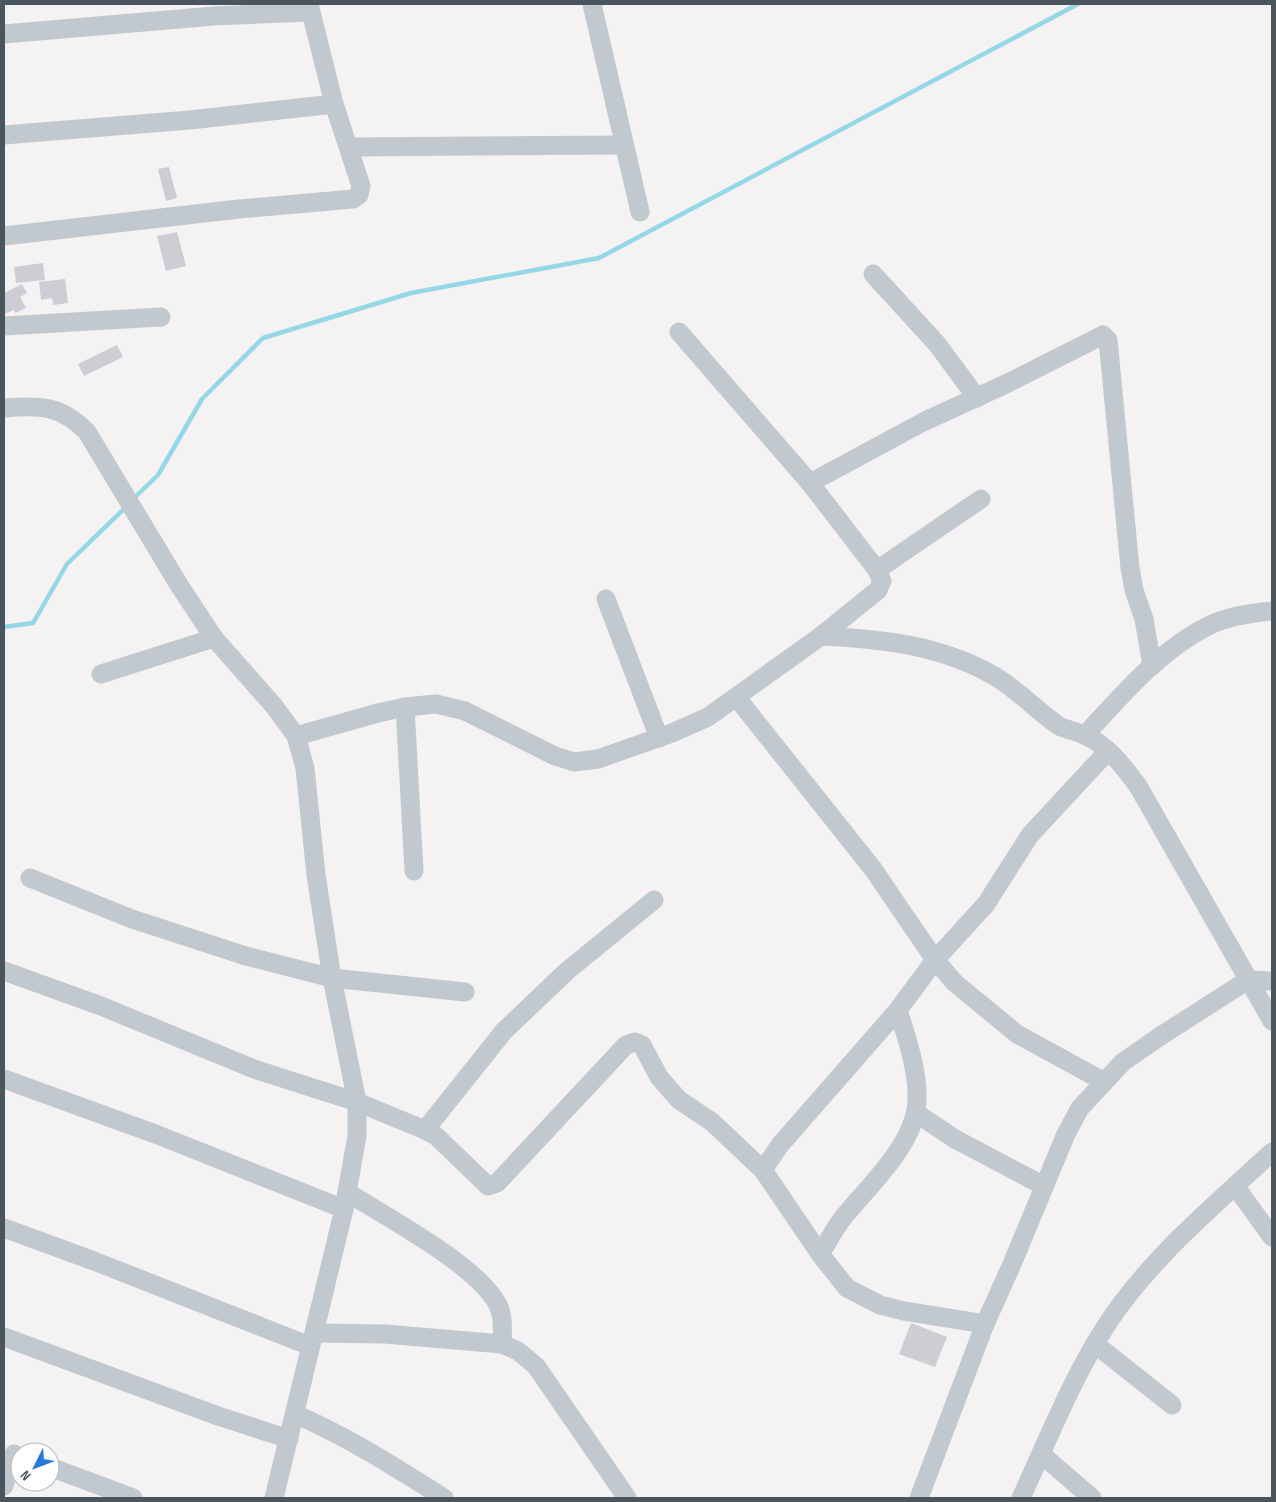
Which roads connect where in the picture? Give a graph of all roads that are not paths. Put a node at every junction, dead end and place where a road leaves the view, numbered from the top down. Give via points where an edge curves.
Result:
1 (592, 4) edge
2 (310, 8) edge
3 (4, 34) edge
4 (334, 104) junction
5 (4, 136) edge
6 (623, 145) junction
7 (348, 147) junction
8 (640, 212) dead end
9 (4, 236) edge
10 (873, 274) dead end
11 (161, 316) dead end
12 (4, 326) edge
13 (679, 332) dead end
14 (977, 398) junction
15 (4, 408) edge
16 (810, 483) junction
17 (981, 500) dead end
18 (877, 570) junction
19 (606, 599) dead end
20 (1272, 611) edge
21 (821, 636) junction
22 (214, 638) junction
23 (1152, 666) junction
24 (101, 674) dead end
25 (737, 698) junction
26 (404, 707) junction
27 (1085, 735) junction
28 (296, 736) junction
29 (659, 738) junction
30 (1108, 751) junction
31 (414, 871) dead end
32 (30, 878) dead end
33 (654, 900) dead end
34 (935, 960) junction
35 (4, 971) edge
36 (332, 978) junction
37 (1248, 980) junction
38 (1272, 981) edge
39 (465, 992) dead end
40 (898, 1010) junction
41 (1272, 1021) edge
42 (4, 1079) edge
43 (1103, 1081) junction
44 (356, 1102) junction
45 (916, 1114) junction
46 (425, 1130) junction
47 (1272, 1152) edge
48 (763, 1170) junction
49 (1044, 1186) junction
50 (1235, 1186) junction
51 (346, 1201) junction
52 (4, 1228) edge
53 (1272, 1237) edge
54 (820, 1254) junction
55 (984, 1324) junction
56 (4, 1337) edge
57 (312, 1340) junction
58 (502, 1344) junction
59 (1095, 1344) junction
60 (1172, 1405) dead end
61 (295, 1414) junction
62 (289, 1439) junction
63 (1041, 1454) junction
64 (10, 1464) edge
65 (60, 1471) edge
66 (4, 1486) edge
67 (133, 1498) edge
68 (274, 1498) edge
69 (444, 1498) edge
70 (627, 1498) edge
71 (919, 1498) edge
72 (1021, 1498) edge
73 (1092, 1498) edge

1 - 6 street
2 - 3 street
2 - 4 street
4 - 5 street
4 - 7 street
6 - 7 street
6 - 8 street
7 - 9 street via 360,186 359,194 353,199
10 - 14 street via 937,344
11 - 12 street
13 - 16 street
14 - 16 street via 883,442
14 - 23 street via 1101,335 1107,337 1130,568
15 - 22 street via 30,406 60,411 79,423
16 - 18 street
17 - 18 street
18 - 21 street via 882,580 878,590
19 - 29 street
20 - 23 street via 1210,625
21 - 25 street
21 - 27 street via 877,639 947,654 998,678 1062,727
22 - 24 street
22 - 28 street
23 - 27 street
25 - 29 street via 708,717
25 - 34 street via 873,869
26 - 28 street
26 - 29 street via 436,704 465,711 555,756 574,762 598,759
26 - 31 street
27 - 30 street
28 - 36 street via 305,768 316,875
30 - 34 street via 1030,835 986,904
30 - 37 street via 1138,786
32 - 36 street via 186,937
33 - 46 street via 567,971 504,1031
34 - 40 street
34 - 43 street via 975,1000 1017,1034
35 - 44 street via 101,1006 254,1069
36 - 39 street
36 - 44 street
37 - 38 street
37 - 41 street
37 - 43 street via 1123,1062
40 - 45 street via 918,1095
40 - 48 street via 780,1145
42 - 51 street
43 - 49 street via 1080,1108
44 - 46 street
44 - 51 street via 357,1136
45 - 49 street via 955,1140
45 - 54 street via 892,1160 842,1219
46 - 48 street via 436,1136 488,1186 494,1185 626,1045 635,1042 642,1045 659,1076 679,1100 712,1122
47 - 50 street
48 - 54 street
49 - 55 street
50 - 53 street
50 - 59 street via 1151,1268 1122,1303
51 - 57 street
51 - 58 street via 453,1260 477,1279 500,1309
52 - 57 street
54 - 55 street via 847,1288 861,1297 904,1311
55 - 71 street
56 - 62 street
57 - 58 street via 404,1335
57 - 61 street
58 - 70 street via 518,1351 536,1366
59 - 60 street
59 - 63 street
61 - 62 street
61 - 69 street via 337,1432
62 - 68 street
63 - 72 street
63 - 73 street
64 - 66 street
65 - 67 street

